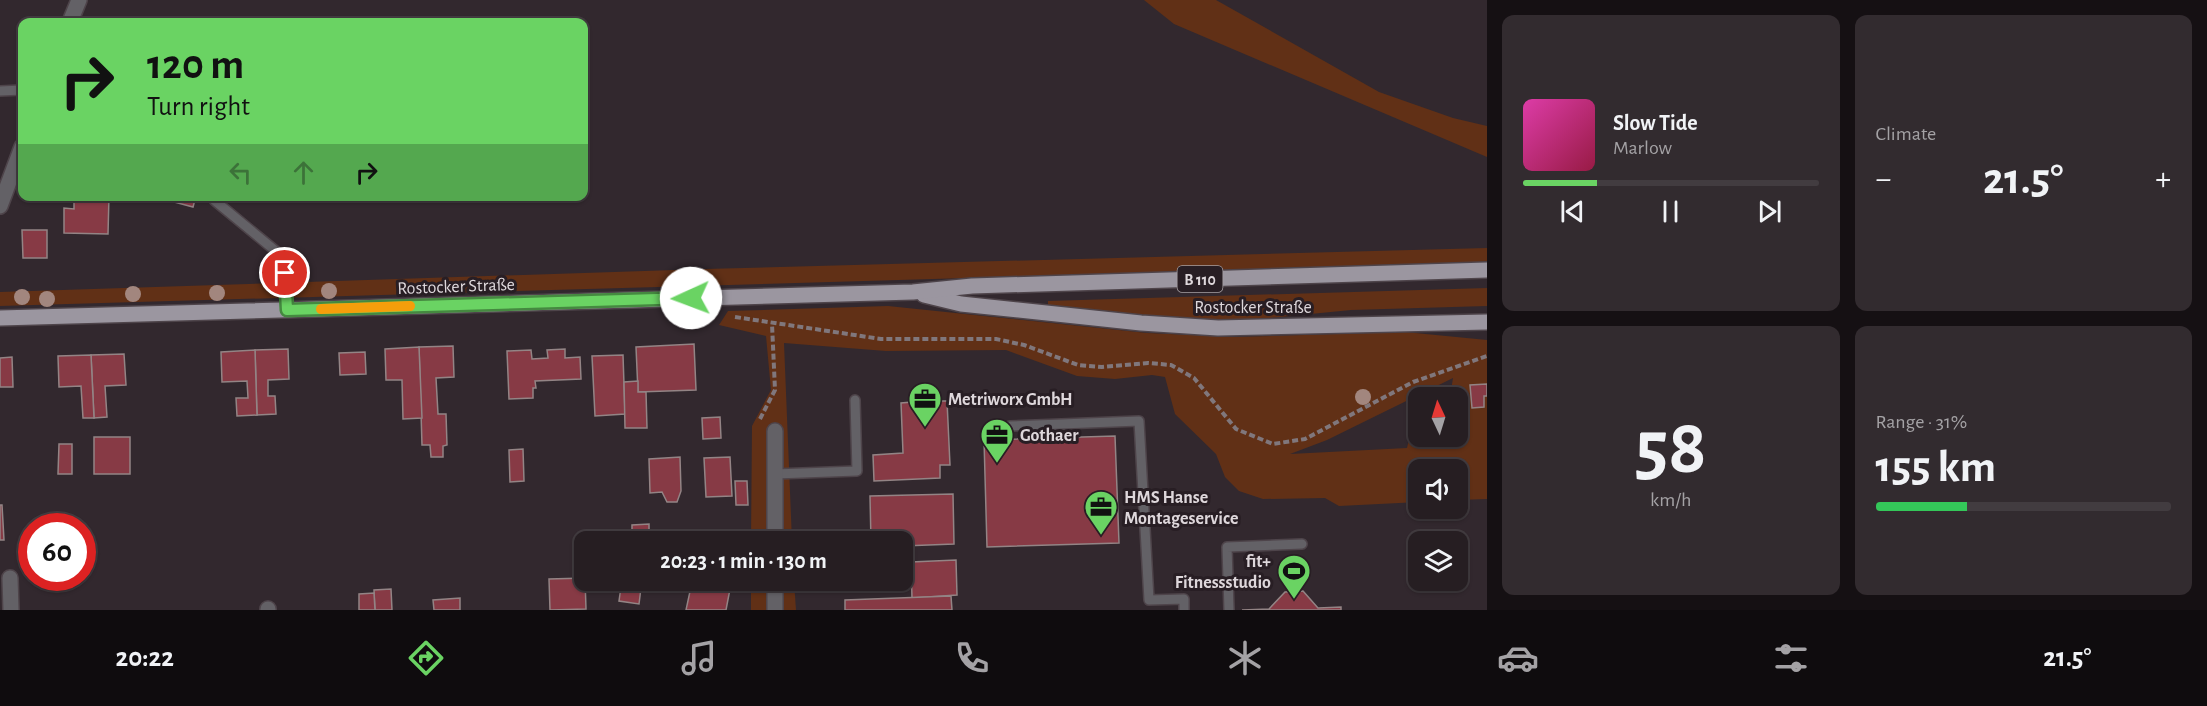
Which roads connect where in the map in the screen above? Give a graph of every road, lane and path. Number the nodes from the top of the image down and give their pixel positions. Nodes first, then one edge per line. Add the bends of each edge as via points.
1 (79, 0) edge
2 (72, 18) edge
3 (18, 90) edge
4 (0, 91) edge
5 (18, 158) edge
6 (215, 201) edge
7 (0, 206) edge
8 (1487, 270) edge
9 (913, 292) junction
10 (287, 310) junction
11 (0, 318) edge
12 (1487, 322) edge
13 (772, 324) dead end
14 (1487, 356) edge
15 (855, 400) dead end
16 (1010, 426) dead end
17 (775, 431) dead end
18 (775, 474) junction
19 (775, 531) edge
20 (1302, 544) dead end
21 (10, 578) dead end
22 (775, 591) edge
23 (11, 610) edge
24 (775, 610) edge
25 (1184, 610) edge
26 (1229, 610) edge

1 - 2 street
3 - 4 lane
5 - 7 street
6 - 10 lane via 284,257
8 - 9 main road, Rostocker Straße / B 110 via 972,286
9 - 10 main road, Rostocker Straße / B 110
9 - 12 main road, Rostocker Straße / B 110 via 961,304 1218,328
10 - 11 main road, Rostocker Straße / B 110
13 - 14 path via 881,339 996,339 1078,364 1102,367 1171,365 1194,378 1236,429 1273,444 1305,439 1413,382
15 - 18 lane via 857,471
16 - 25 lane via 1139,421 1149,600 1184,599
17 - 18 street
18 - 19 street
20 - 26 lane via 1227,547
21 - 23 street
22 - 24 street

